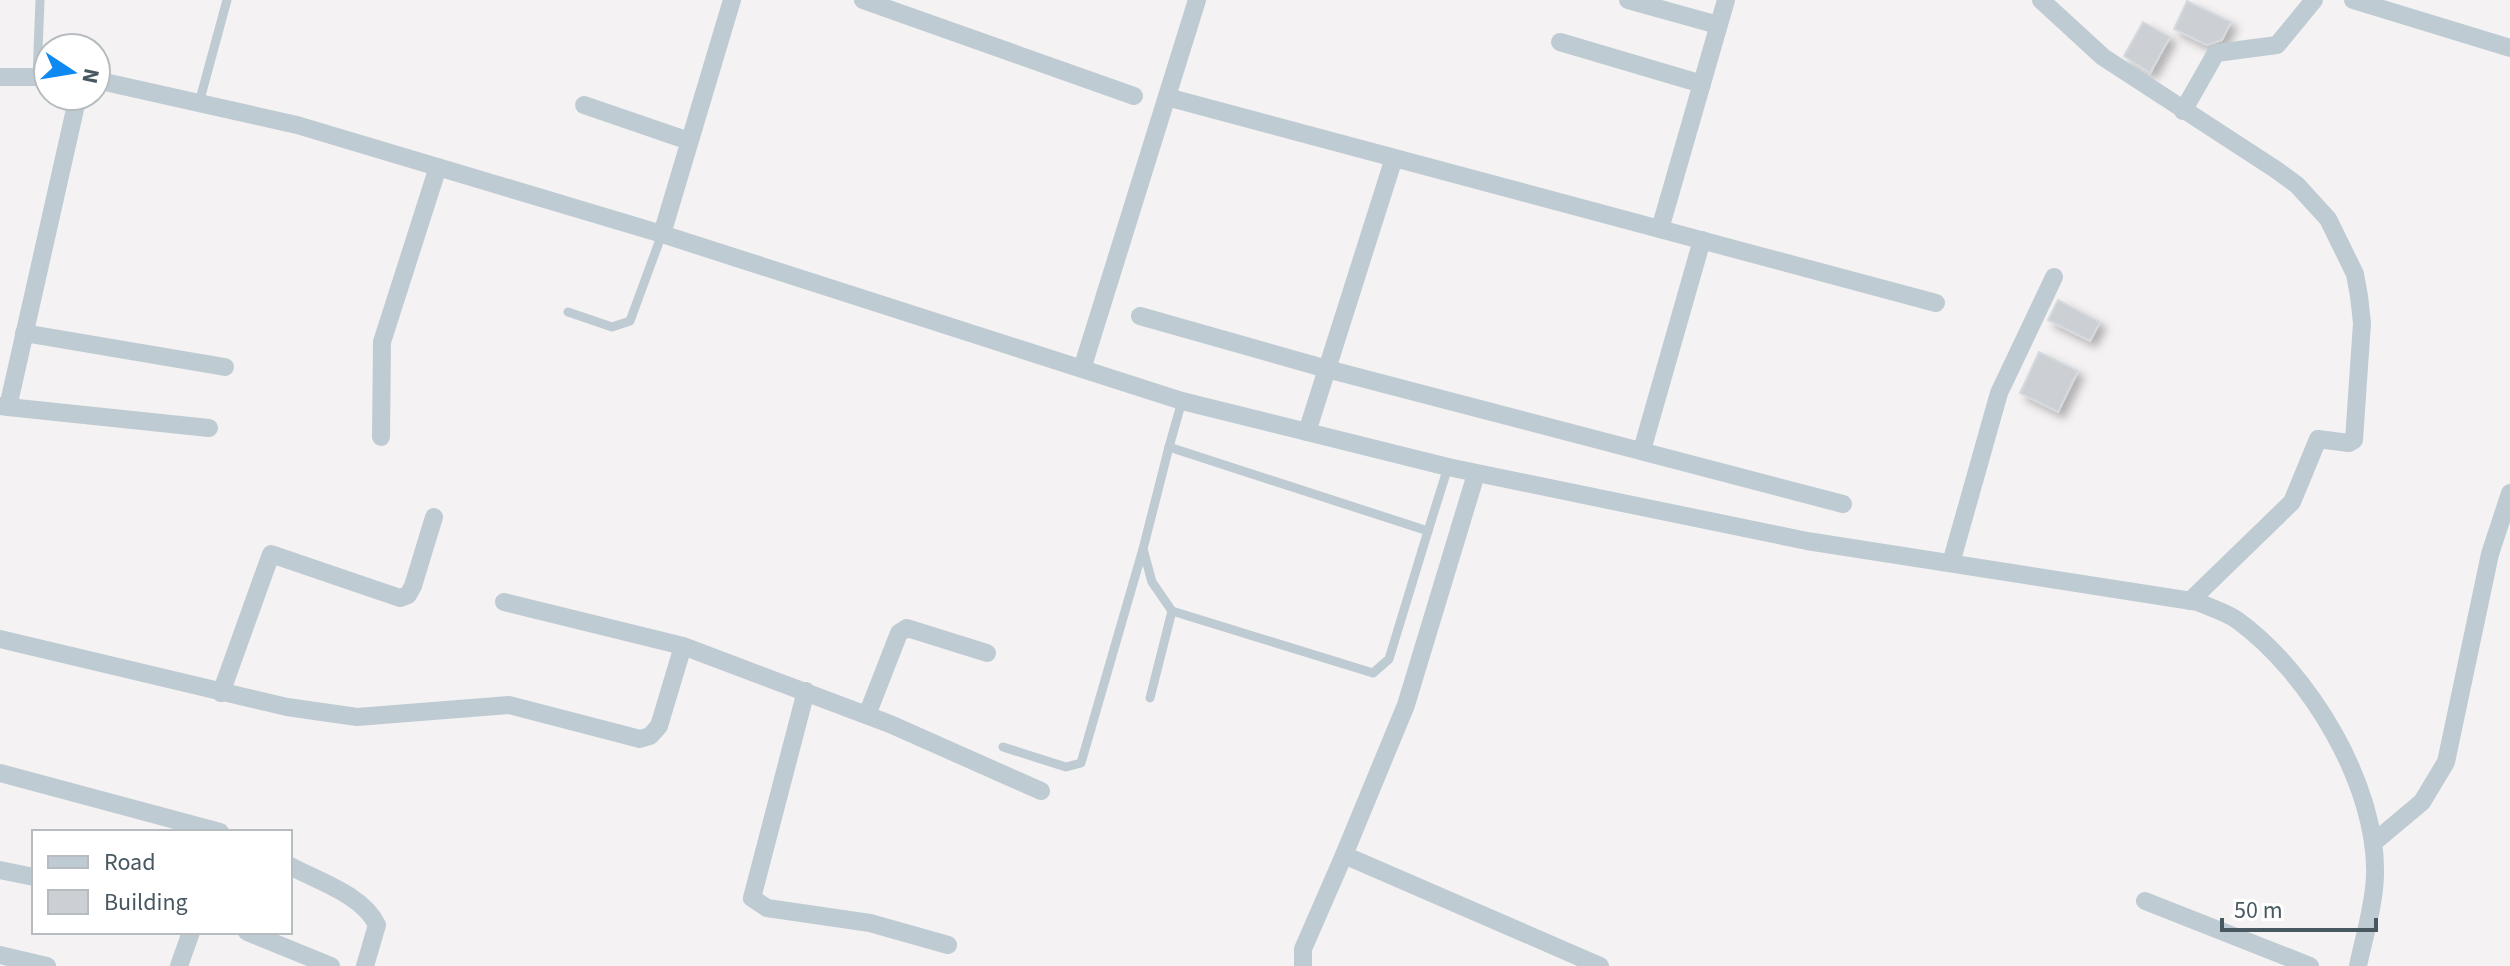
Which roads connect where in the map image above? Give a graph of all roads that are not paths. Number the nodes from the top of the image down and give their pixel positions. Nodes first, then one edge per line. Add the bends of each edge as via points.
1 (40, 0) edge
2 (227, 0) edge
3 (732, 0) edge
4 (863, 0) edge
5 (1197, 0) edge
6 (1628, 0) edge
7 (1726, 0) edge
8 (2041, 0) edge
9 (2314, 0) edge
10 (2353, 0) edge
11 (1718, 25) junction
12 (41, 32) edge
13 (1560, 42) dead end
14 (2510, 48) edge
15 (0, 77) edge
16 (32, 77) edge
17 (112, 84) edge
18 (1702, 84) junction
19 (1134, 96) dead end
20 (1167, 97) junction
21 (199, 103) junction
22 (584, 105) dead end
23 (2183, 111) junction
24 (74, 112) edge
25 (689, 141) junction
26 (1394, 158) junction
27 (438, 167) junction
28 (1660, 229) junction
29 (662, 234) junction
30 (1702, 240) junction
31 (2054, 277) dead end
32 (1936, 303) dead end
33 (568, 312) dead end
34 (1140, 316) dead end
35 (24, 333) junction
36 (225, 367) dead end
37 (1082, 369) junction
38 (1327, 369) junction
39 (1182, 401) junction
40 (4, 406) edge
41 (209, 428) dead end
42 (1307, 432) junction
43 (381, 437) dead end
44 (1169, 447) junction
45 (1642, 450) junction
46 (1448, 467) junction
47 (1476, 474) junction
48 (2510, 493) edge
49 (1843, 504) dead end
50 (434, 517) dead end
51 (1428, 531) junction
52 (1143, 549) junction
53 (1951, 563) junction
54 (2190, 601) junction
55 (504, 602) dead end
56 (1172, 611) junction
57 (0, 639) edge
58 (683, 646) junction
59 (987, 653) dead end
60 (806, 691) junction
61 (221, 693) junction
62 (1150, 698) dead end
63 (867, 715) junction
64 (1003, 747) dead end
65 (0, 773) edge
66 (1041, 791) dead end
67 (213, 830) edge
68 (2373, 843) junction
69 (1344, 855) junction
70 (292, 867) edge
71 (0, 870) edge
72 (32, 877) edge
73 (2145, 901) dead end
74 (190, 934) edge
75 (252, 934) edge
76 (948, 945) dead end
77 (0, 955) edge
78 (47, 966) edge
79 (179, 966) edge
80 (331, 966) edge
81 (365, 966) edge
82 (1303, 966) edge
83 (1600, 966) edge
84 (2310, 966) edge
85 (2358, 966) edge

1 - 12 lane
2 - 21 lane
3 - 25 street
4 - 19 street
5 - 20 street
6 - 11 street
7 - 11 street
8 - 23 street via 2103,57
9 - 23 street via 2277,45 2212,56
10 - 14 street
11 - 18 street
13 - 18 street
15 - 16 street
17 - 21 street
18 - 28 street
20 - 26 street
20 - 37 street
21 - 27 street via 297,125
22 - 25 street
23 - 54 street via 2297,185 2328,219 2355,274 2362,323 2354,440 2318,439 2292,502
24 - 35 street
25 - 29 street
26 - 28 street
26 - 38 street
27 - 29 street
27 - 43 street via 382,342
28 - 30 street
29 - 33 lane via 630,321 612,327
29 - 37 street
30 - 32 street
30 - 45 street
31 - 53 street via 1999,393
34 - 38 street
35 - 36 street
35 - 40 street
37 - 39 street
38 - 42 street
38 - 45 street
39 - 42 street
39 - 44 lane
40 - 41 street
42 - 46 street
44 - 51 lane
44 - 52 lane
45 - 49 street
46 - 47 street
46 - 51 lane
47 - 53 street via 1807,541
47 - 69 street via 1406,705
48 - 68 street via 2490,554 2446,762 2422,802
50 - 61 street via 413,586 400,598 271,554
51 - 56 lane via 1389,659 1373,673
52 - 56 lane via 1149,574
52 - 64 lane via 1081,763 1066,767
53 - 54 street
54 - 68 street via 2234,618 2296,680 2336,737 2361,791
55 - 58 street
56 - 62 lane
57 - 61 street
58 - 60 street
58 - 61 street via 659,726 640,739 509,705 357,717
59 - 63 street via 907,628 899,633
60 - 63 street
60 - 76 street via 752,898 767,908 870,923
63 - 66 street
65 - 67 street
68 - 85 street via 2375,877
69 - 82 street via 1303,949
69 - 83 street
70 - 81 street via 372,914 375,940
71 - 72 street
73 - 84 street
74 - 79 street
75 - 80 street
77 - 78 street

